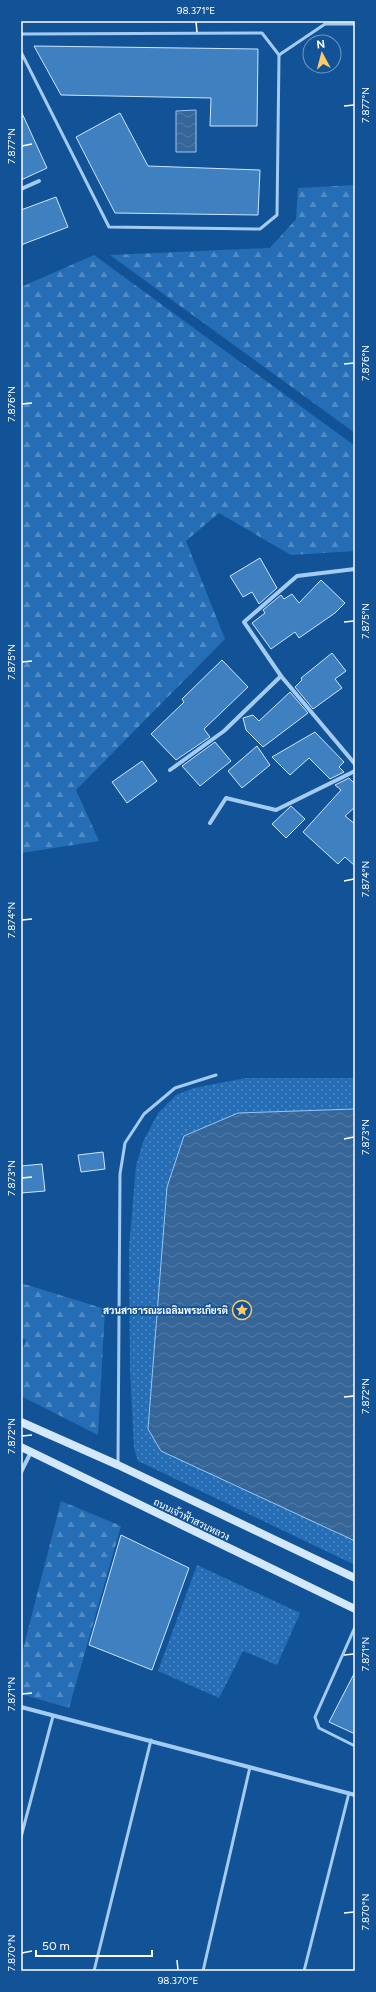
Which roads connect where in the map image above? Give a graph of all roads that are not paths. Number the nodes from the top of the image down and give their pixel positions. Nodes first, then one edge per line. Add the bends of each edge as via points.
1 (355, 24) edge
2 (21, 34) edge
3 (21, 52) edge
4 (280, 55) junction
5 (39, 181) dead end
6 (21, 188) edge
7 (355, 570) edge
8 (281, 676) junction
9 (355, 764) edge
10 (170, 770) dead end
11 (355, 771) edge
12 (210, 823) dead end
13 (216, 1076) dead end
14 (21, 1422) edge
15 (21, 1447) edge
16 (31, 1451) junction
17 (118, 1465) junction
18 (21, 1472) edge
19 (355, 1578) edge
20 (355, 1609) edge
21 (355, 1627) edge
22 (21, 1707) edge
23 (53, 1716) junction
24 (151, 1740) junction
25 (355, 1746) edge
26 (250, 1767) junction
27 (348, 1793) junction
28 (355, 1795) edge
29 (21, 1837) edge
30 (94, 1971) edge
31 (203, 1971) edge
32 (304, 1971) edge

1 - 4 lane via 325,24
2 - 4 lane via 262,33
3 - 4 lane via 109,227 260,229 278,215
5 - 6 street
7 - 8 street via 297,576 244,622
8 - 9 street
8 - 10 street via 224,731
11 - 12 street via 276,810 226,798
13 - 17 lane via 175,1088 144,1114 125,1143 120,1174
14 - 17 main road, ถนนเจ้าฟ้าสวนหลวง
15 - 16 main road, ถนนเจ้าฟ้าสวนหลวง
16 - 18 street
16 - 20 main road, ถนนเจ้าฟ้าสวนหลวง
17 - 19 main road, ถนนเจ้าฟ้าสวนหลวง
21 - 25 lane via 315,1717 319,1728
22 - 23 street
23 - 24 street
23 - 29 lane
24 - 26 street
24 - 30 lane
26 - 27 street
26 - 31 lane
27 - 28 street
27 - 32 lane

